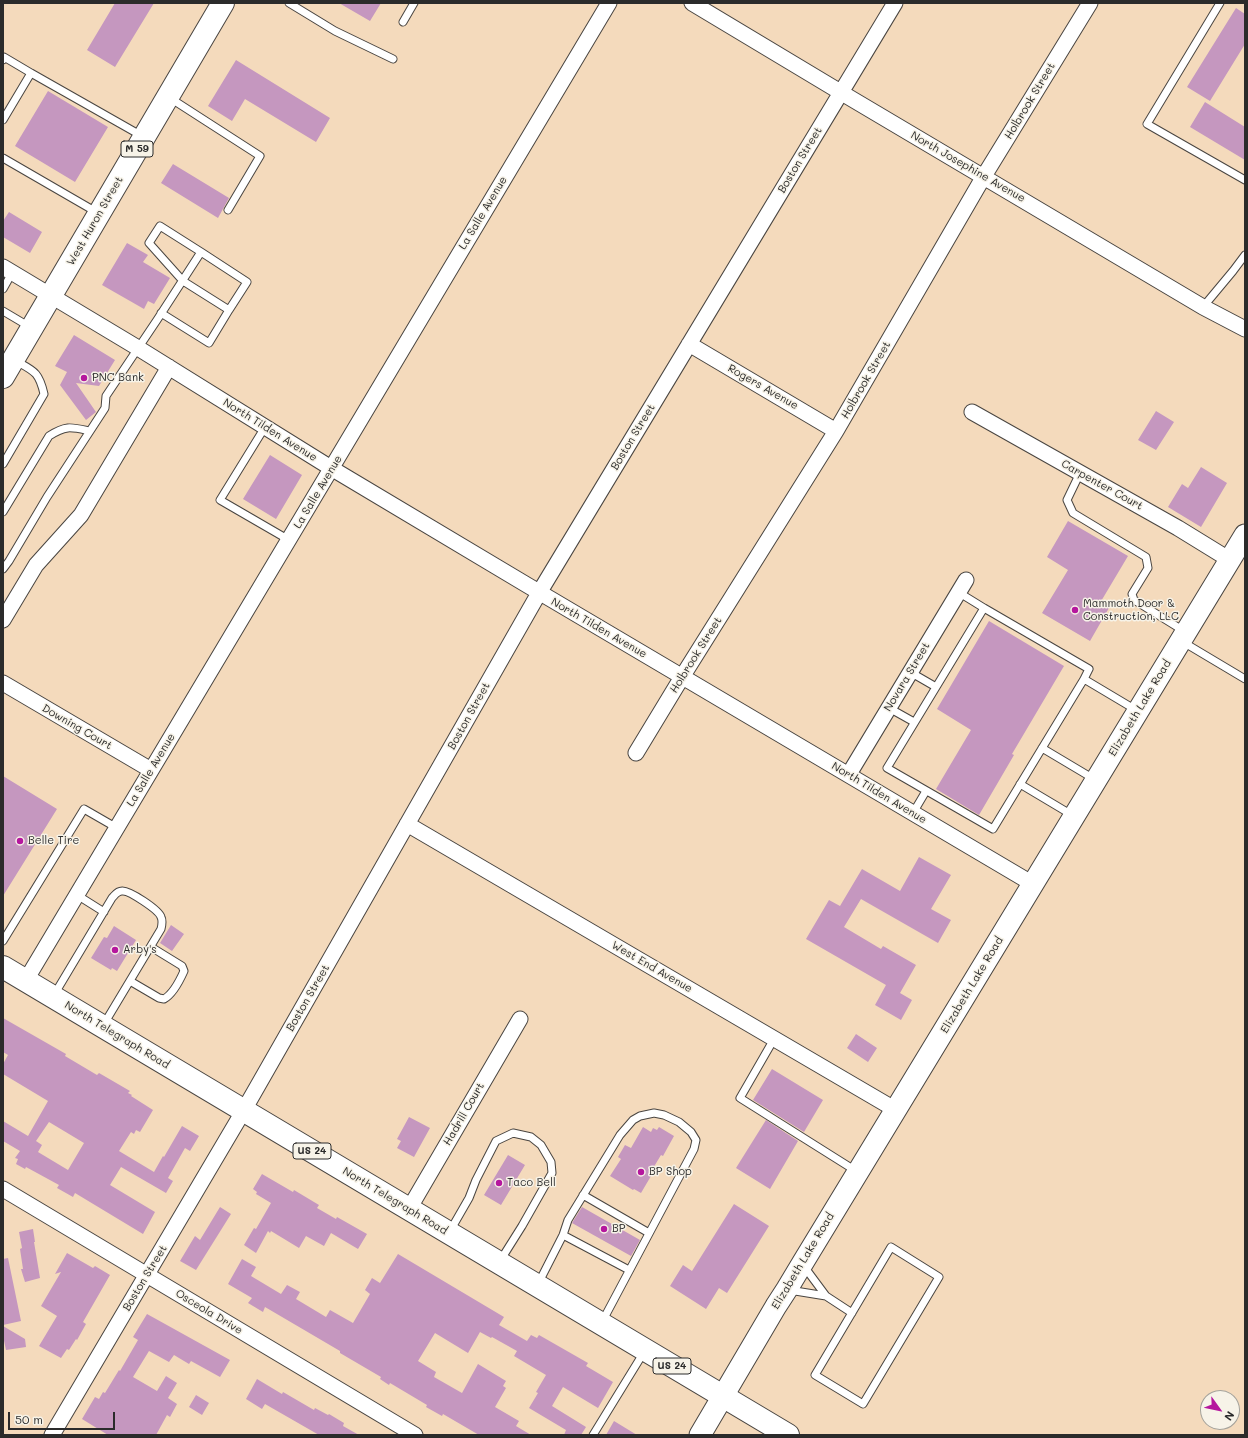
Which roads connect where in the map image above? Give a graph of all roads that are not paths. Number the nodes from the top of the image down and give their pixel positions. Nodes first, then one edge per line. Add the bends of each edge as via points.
1 (223, 3) edge
2 (288, 3) edge
3 (414, 3) edge
4 (609, 3) edge
5 (692, 3) edge
6 (895, 3) edge
7 (1090, 3) edge
8 (1220, 3) edge
9 (402, 22) dead end
10 (393, 59) dead end
11 (3, 60) edge
12 (31, 73) junction
13 (841, 93) junction
14 (168, 97) junction
15 (3, 120) edge
16 (144, 138) junction
17 (3, 158) edge
18 (984, 176) junction
19 (1245, 180) edge
20 (228, 210) dead end
21 (99, 214) junction
22 (201, 252) junction
23 (1245, 255) edge
24 (8, 270) edge
25 (183, 281) junction
26 (3, 289) edge
27 (51, 296) junction
28 (1203, 307) junction
29 (229, 310) junction
30 (3, 311) edge
31 (162, 313) junction
32 (32, 328) junction
33 (1245, 329) edge
34 (689, 344) junction
35 (138, 348) junction
36 (7, 366) edge
37 (169, 367) junction
38 (972, 412) dead end
39 (265, 427) junction
40 (90, 431) junction
41 (836, 431) junction
42 (3, 464) edge
43 (331, 468) junction
44 (1080, 472) junction
45 (3, 512) edge
46 (1245, 535) edge
47 (289, 540) junction
48 (1230, 560) junction
49 (3, 569) edge
50 (962, 586) joint
51 (538, 593) junction
52 (984, 608) junction
53 (3, 620) edge
54 (1184, 637) junction
55 (910, 672) junction
56 (682, 677) junction
57 (1084, 679) junction
58 (1245, 679) edge
59 (3, 683) edge
60 (936, 686) junction
61 (889, 708) junction
62 (1138, 711) junction
63 (914, 722) junction
64 (1042, 748) junction
65 (636, 753) dead end
66 (151, 770) junction
67 (849, 774) junction
68 (1096, 780) junction
69 (1020, 784) junction
70 (926, 791) junction
71 (913, 813) junction
72 (1074, 816) junction
73 (408, 824) junction
74 (117, 828) junction
75 (1033, 884) junction
76 (77, 895) junction
77 (104, 912) junction
78 (3, 941) edge
79 (151, 946) junction
80 (3, 967) edge
81 (26, 980) junction
82 (130, 981) junction
83 (53, 996) junction
84 (520, 1018) dead end
85 (103, 1026) junction
86 (774, 1038) junction
87 (244, 1110) junction
88 (896, 1110) junction
89 (858, 1172) junction
90 (3, 1189) edge
91 (583, 1195) junction
92 (409, 1209) junction
93 (449, 1233) junction
94 (649, 1233) junction
95 (563, 1235) junction
96 (498, 1263) junction
97 (802, 1264) junction
98 (629, 1270) junction
99 (146, 1274) junction
100 (537, 1286) junction
101 (788, 1289) junction
102 (826, 1296) junction
103 (852, 1313) junction
104 (601, 1324) junction
105 (645, 1350) junction
106 (722, 1396) junction
107 (782, 1433) edge
108 (52, 1435) edge
109 (415, 1435) edge
110 (593, 1435) edge
111 (700, 1435) edge

1 - 14 main road, West Huron Street / M 59
2 - 10 lane via 335,31
3 - 9 lane
4 - 43 street, La Salle Avenue
5 - 13 street, North Josephine Avenue
6 - 13 street, Boston Street
7 - 18 street, Holbrook Street
8 - 19 lane via 1147,124
11 - 12 lane via 4,58
12 - 15 lane
12 - 16 lane
13 - 18 street, North Josephine Avenue
13 - 34 street, Boston Street
14 - 16 main road, West Huron Street / M 59
14 - 20 lane via 260,156
16 - 21 main road, West Huron Street / M 59
17 - 21 lane
18 - 28 street, North Josephine Avenue
18 - 41 street, Holbrook Street
21 - 27 main road, West Huron Street / M 59
22 - 25 lane
22 - 25 lane via 160,226 150,243
22 - 29 lane via 247,282
23 - 28 lane
24 - 26 lane
24 - 27 street, North Tilden Avenue
25 - 29 lane
25 - 31 lane
27 - 32 main road, West Huron Street / M 59
27 - 35 street, North Tilden Avenue
28 - 33 street, North Josephine Avenue
29 - 31 lane via 209,343
30 - 32 lane
31 - 35 lane
32 - 36 main road, West Huron Street / M 59
34 - 41 street, Rogers Avenue
34 - 51 street, Boston Street
35 - 37 street, North Tilden Avenue
35 - 40 lane via 106,396 105,408
36 - 42 lane via 33,370 41,381 44,394
37 - 39 street, North Tilden Avenue
37 - 53 street via 81,515 36,565
38 - 44 street, Carpenter Court
39 - 43 street, North Tilden Avenue
39 - 47 lane via 220,500
40 - 45 lane via 72,427 60,429 49,436
40 - 49 lane
41 - 56 street, Holbrook Street
43 - 47 street, La Salle Avenue
43 - 51 street, North Tilden Avenue
44 - 48 street, Carpenter Court
44 - 54 lane via 1067,500 1073,513 1146,557 1148,568 1132,594 1134,600
46 - 48 main road, Elizabeth Lake Road
47 - 66 street, La Salle Avenue
48 - 54 main road, Elizabeth Lake Road
50 - 52 lane
50 - 55 street, Novara Street
51 - 56 street, North Tilden Avenue
51 - 73 street, Boston Street
52 - 57 lane via 1089,669
52 - 60 lane
54 - 58 lane
54 - 62 main road, Elizabeth Lake Road
55 - 60 lane
55 - 61 street, Novara Street
56 - 65 street, Holbrook Street
56 - 67 street, North Tilden Avenue
57 - 62 lane
57 - 64 lane
59 - 66 street, Downing Court
60 - 63 lane
61 - 63 lane
61 - 67 street, Novara Street
62 - 68 main road, Elizabeth Lake Road
63 - 70 lane via 887,768
64 - 68 lane
64 - 69 lane
66 - 74 street, La Salle Avenue
67 - 71 street, North Tilden Avenue
68 - 72 main road, Elizabeth Lake Road
69 - 70 lane via 993,829
69 - 72 lane
70 - 71 lane
71 - 75 street, North Tilden Avenue
72 - 75 main road, Elizabeth Lake Road
73 - 86 street, West End Avenue
73 - 87 street, Boston Street
74 - 76 street, La Salle Avenue
74 - 78 lane via 84,809
75 - 88 main road, Elizabeth Lake Road
76 - 77 lane
76 - 81 street, La Salle Avenue
77 - 79 lane via 117,892 122,891 128,892 158,911 162,917 161,929
77 - 83 lane
79 - 82 lane
79 - 82 lane via 182,966 182,976 169,996 164,999
80 - 81 main road, North Telegraph Road / US 24
81 - 83 main road, North Telegraph Road / US 24
82 - 85 lane
83 - 85 main road, North Telegraph Road / US 24
84 - 92 street, Hadrill Court
85 - 87 main road, North Telegraph Road / US 24
86 - 88 street, West End Avenue
86 - 89 lane via 740,1098
87 - 92 main road, North Telegraph Road / US 24
87 - 99 street, Boston Street
88 - 89 main road, Elizabeth Lake Road
89 - 97 main road, Elizabeth Lake Road
90 - 99 street, Osceola Drive
91 - 94 lane
91 - 94 lane via 620,1135 633,1120 654,1113 679,1122 696,1140 694,1149
91 - 95 lane via 568,1220
92 - 93 main road, North Telegraph Road / US 24
93 - 96 main road, North Telegraph Road / US 24
93 - 96 lane via 496,1141 513,1133 531,1137 541,1145 551,1162 552,1173
94 - 98 lane
95 - 98 lane
95 - 100 lane
96 - 100 main road, North Telegraph Road / US 24
97 - 101 main road, Elizabeth Lake Road
97 - 102 lane
98 - 104 lane
99 - 108 street, Boston Street
99 - 109 street, Osceola Drive
100 - 104 main road, North Telegraph Road / US 24
101 - 102 lane
101 - 106 main road, Elizabeth Lake Road
102 - 103 lane
103 - 103 lane via 891,1248 939,1277 862,1404 815,1375
104 - 105 main road, North Telegraph Road / US 24
105 - 106 main road, North Telegraph Road / US 24
105 - 110 lane
106 - 107 main road, North Telegraph Road / US 24
106 - 111 main road, Elizabeth Lake Road

